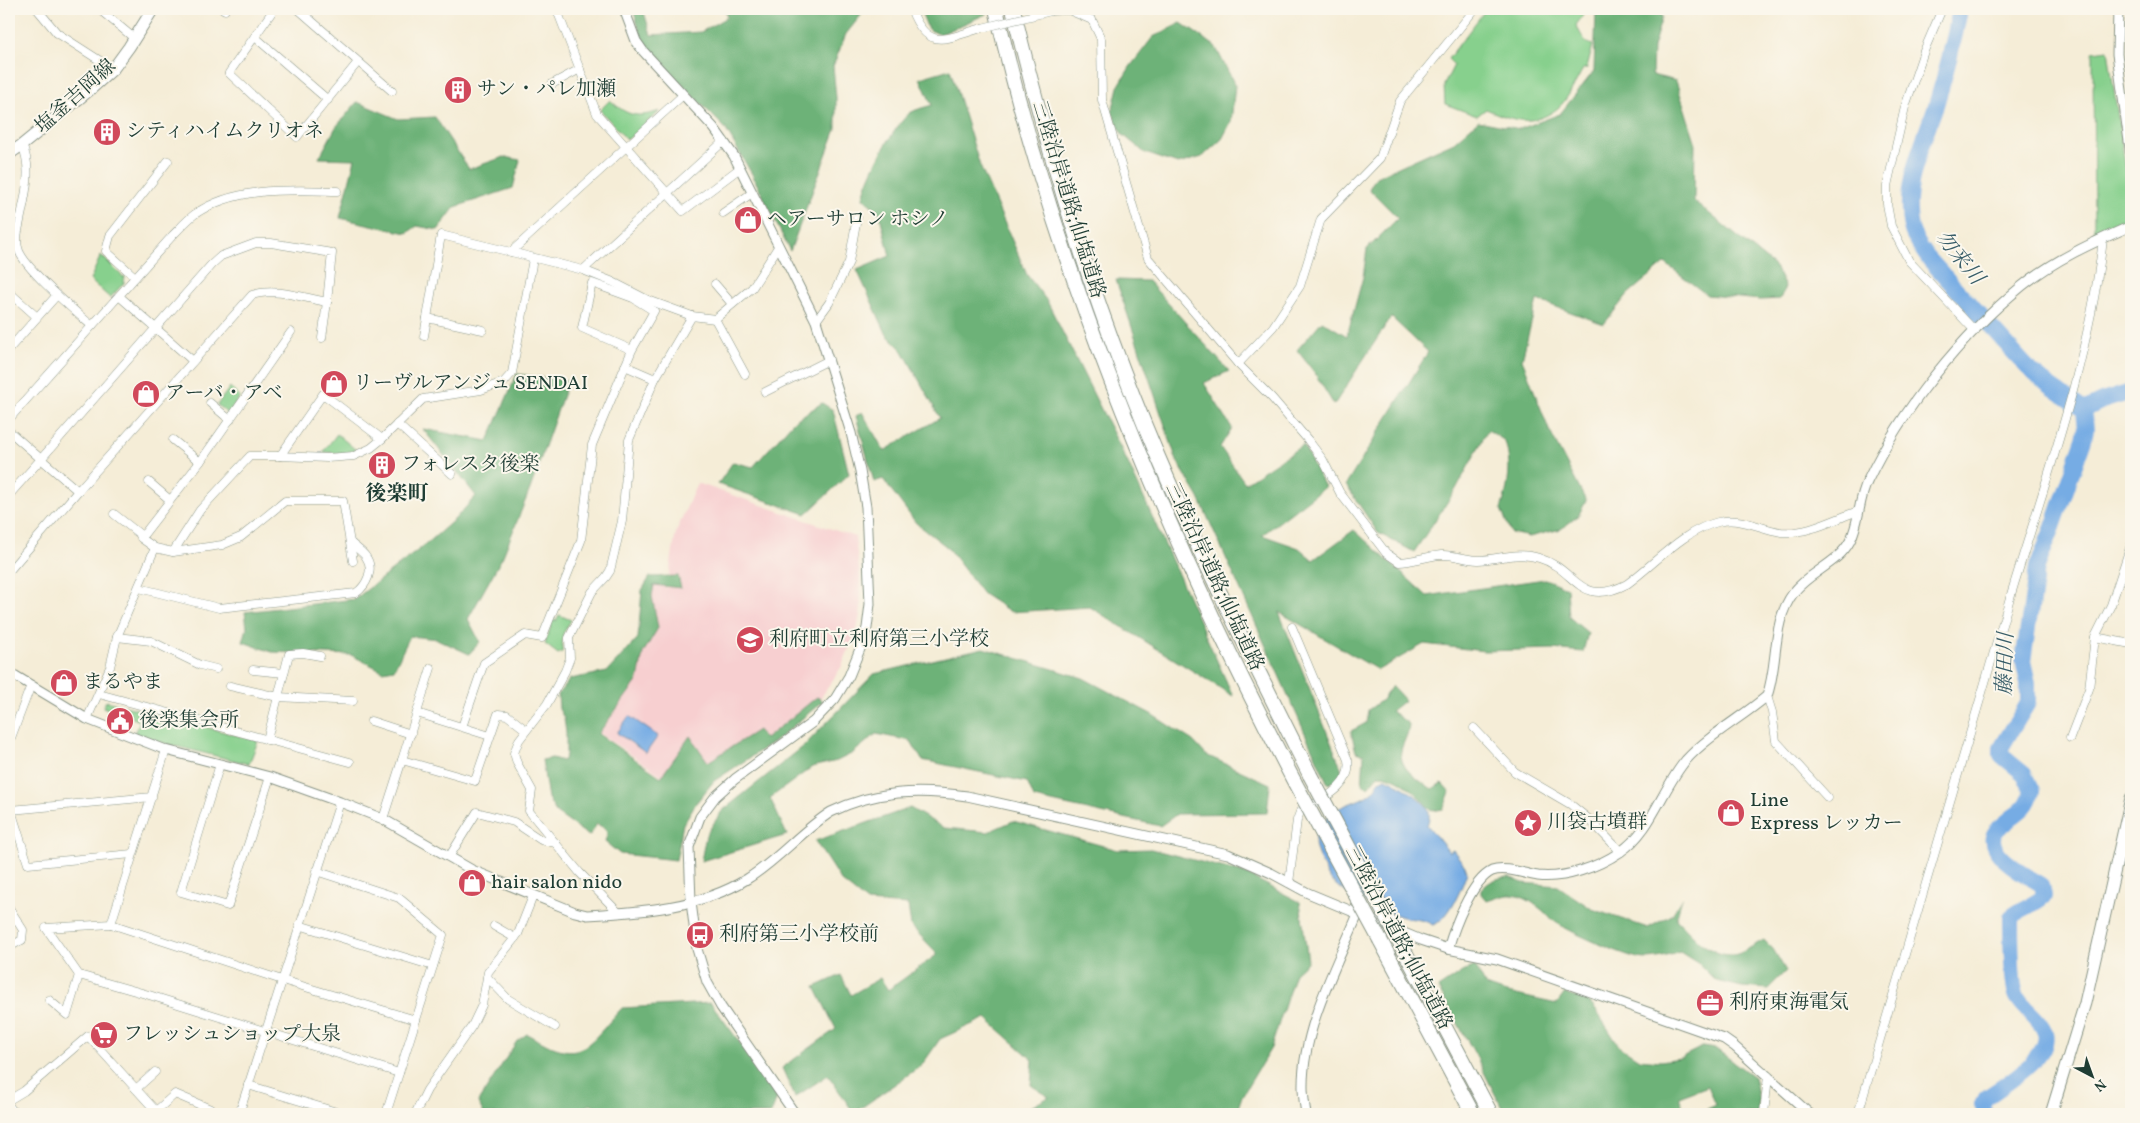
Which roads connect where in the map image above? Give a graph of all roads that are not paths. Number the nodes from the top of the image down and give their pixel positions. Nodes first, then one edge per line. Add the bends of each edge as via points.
1 (37, 9) edge
2 (99, 9) edge
3 (153, 9) edge
4 (274, 9) edge
5 (298, 9) edge
6 (558, 9) edge
7 (624, 9) edge
8 (911, 9) edge
9 (996, 9) edge
10 (1013, 9) edge
11 (1475, 9) edge
12 (1942, 9) edge
13 (2118, 9) edge
14 (255, 37) junction
15 (135, 39) junction
16 (358, 62) junction
17 (580, 68) junction
18 (113, 69) junction
19 (552, 84) dead end
20 (392, 92) dead end
21 (684, 95) junction
22 (328, 100) junction
23 (724, 142) junction
24 (22, 145) junction
25 (627, 146) junction
26 (9, 154) edge
27 (2131, 156) edge
28 (168, 161) dead end
29 (740, 168) junction
30 (337, 191) dead end
31 (669, 192) junction
32 (752, 193) junction
33 (723, 213) dead end
34 (857, 216) dead end
35 (2131, 226) edge
36 (2103, 239) junction
37 (778, 247) junction
38 (511, 252) junction
39 (533, 259) junction
40 (583, 270) junction
41 (135, 277) junction
42 (716, 284) dead end
43 (9, 292) edge
44 (57, 294) junction
45 (119, 296) junction
46 (327, 302) junction
47 (732, 304) junction
48 (692, 316) junction
49 (37, 317) junction
50 (427, 318) junction
51 (715, 320) junction
52 (816, 321) junction
53 (92, 326) junction
54 (156, 328) junction
55 (483, 330) dead end
56 (1975, 331) junction
57 (291, 332) dead end
58 (424, 336) dead end
59 (322, 338) dead end
60 (9, 349) edge
61 (632, 350) junction
62 (829, 360) junction
63 (193, 362) junction
64 (1238, 364) junction
65 (625, 366) junction
66 (745, 374) dead end
67 (655, 379) junction
68 (765, 392) dead end
69 (210, 402) dead end
70 (9, 419) edge
71 (230, 420) junction
72 (397, 424) junction
73 (9, 430) edge
74 (382, 439) junction
75 (173, 440) dead end
76 (280, 456) junction
77 (41, 459) junction
78 (200, 462) junction
79 (452, 474) dead end
80 (149, 482) dead end
81 (78, 491) junction
82 (9, 495) edge
83 (170, 500) junction
84 (1858, 510) junction
85 (114, 514) dead end
86 (142, 536) junction
87 (350, 543) junction
88 (2131, 545) edge
89 (155, 548) junction
90 (173, 552) junction
91 (353, 561) dead end
92 (9, 571) edge
93 (138, 588) junction
94 (1292, 627) dead end
95 (117, 637) junction
96 (2095, 637) junction
97 (2131, 644) edge
98 (320, 656) dead end
99 (431, 668) dead end
100 (216, 669) dead end
101 (253, 670) dead end
102 (9, 672) edge
103 (284, 673) junction
104 (31, 685) junction
105 (230, 686) dead end
106 (99, 694) junction
107 (1767, 696) junction
108 (278, 697) junction
109 (353, 701) dead end
110 (417, 713) junction
111 (87, 719) junction
112 (371, 721) dead end
113 (12, 726) edge
114 (462, 727) junction
115 (1474, 728) dead end
116 (526, 730) junction
117 (410, 734) junction
118 (490, 736) junction
119 (2070, 738) dead end
120 (267, 740) junction
121 (9, 743) edge
122 (166, 750) junction
123 (402, 760) junction
124 (350, 762) dead end
125 (220, 764) junction
126 (270, 777) junction
127 (152, 797) junction
128 (1828, 798) dead end
129 (2131, 798) edge
130 (340, 802) junction
131 (10, 807) edge
132 (383, 819) junction
133 (556, 843) junction
134 (1621, 852) junction
135 (132, 854) junction
136 (449, 858) junction
137 (316, 871) junction
138 (1289, 883) junction
139 (533, 896) junction
140 (690, 902) junction
141 (9, 908) edge
142 (618, 912) junction
143 (1358, 914) junction
144 (111, 924) junction
145 (299, 924) junction
146 (494, 926) dead end
147 (515, 938) junction
148 (9, 947) edge
149 (1448, 949) junction
150 (433, 966) junction
151 (79, 975) junction
152 (487, 977) junction
153 (282, 980) junction
154 (49, 1000) dead end
155 (416, 1020) junction
156 (555, 1027) dead end
157 (266, 1031) junction
158 (155, 1072) dead end
159 (399, 1073) junction
160 (1768, 1076) junction
161 (248, 1085) junction
162 (136, 1089) junction
163 (9, 1100) edge
164 (9, 1106) edge
165 (15, 1114) edge
166 (222, 1114) edge
167 (239, 1114) edge
168 (343, 1114) edge
169 (386, 1114) edge
170 (415, 1114) edge
171 (795, 1114) edge
172 (1306, 1114) edge
173 (1473, 1114) edge
174 (1491, 1114) edge
175 (1764, 1114) edge
176 (1810, 1114) edge
177 (1858, 1114) edge
178 (2051, 1114) edge

1 - 18 street via 57,33
2 - 15 street
3 - 15 main road, 塩釜吉岡線
4 - 14 street
5 - 16 street
6 - 17 street
7 - 21 street via 636,41
8 - 64 street, bridge via 922,31 935,38 953,37 1052,11 1070,10 1092,20 1101,38 1102,100 1148,258
9 - 173 highway, 三陸沿岸道路;仙塩道路, bridge via 1032,148 1104,361 1154,486 1255,705
10 - 174 highway, 三陸沿岸道路;仙塩道路, bridge via 1048,144 1080,247 1167,479 1310,775
11 - 64 street via 1400,101 1380,158 1321,219 1300,286 1273,327
12 - 56 street via 1905,108 1887,186 1888,204 1891,226 1908,261
13 - 27 street via 2117,54
14 - 22 street
14 - 22 street via 229,73 297,137
15 - 18 main road, 塩釜吉岡線
16 - 20 street
16 - 22 street
17 - 19 street
17 - 25 street via 597,114
18 - 24 main road, 塩釜吉岡線
21 - 23 street
21 - 25 street
23 - 29 street
23 - 31 street
24 - 26 main road, 塩釜吉岡線
24 - 44 street via 28,163 17,243 27,263
25 - 31 street
25 - 38 street
28 - 41 street via 110,236 106,251
29 - 31 street via 683,211
29 - 32 street
30 - 41 street via 271,192 220,201 188,220
31 - 40 street
32 - 33 street
32 - 37 street
34 - 52 street via 850,262
35 - 36 street
36 - 56 street via 2041,273
36 - 177 street via 2094,301 2068,406
37 - 47 street via 752,288
37 - 52 street
38 - 39 street
38 - 50 street via 441,235
39 - 40 street
39 - 72 street via 512,373 504,382 481,390 423,399
40 - 48 street
41 - 45 street
42 - 47 street
43 - 49 street
44 - 49 street
44 - 53 street
45 - 53 street
45 - 54 street
46 - 54 street via 332,253 256,243 221,256
46 - 59 street
46 - 63 street via 276,293 252,295
47 - 51 street
48 - 51 street
48 - 67 street
49 - 60 street
50 - 55 street
50 - 58 street
51 - 66 street
52 - 62 street
53 - 70 street
54 - 63 street
54 - 77 street
56 - 84 street via 1909,409 1866,482
57 - 71 street
61 - 61 street via 654,311 633,298 592,283 582,328
61 - 65 street
62 - 68 street
62 - 140 street via 851,433 866,507 870,604 867,628 849,676 835,699 813,722 736,779 708,805 693,832 689,847
63 - 81 street
64 - 84 street via 1308,440 1323,460 1340,493 1386,553 1399,562 1438,555 1476,560 1532,556 1549,563 1586,590 1600,593 1627,584 1694,532 1717,522 1731,519 1782,532 1825,524
65 - 67 street
65 - 114 street via 592,445 581,541 542,638 525,635 484,663
67 - 116 street via 628,440 622,521 610,570 592,592 569,638 570,658 565,671 547,704
69 - 71 street
71 - 78 street
72 - 74 street
72 - 79 street
73 - 77 street
74 - 76 street via 354,456
74 - 76 street via 323,394
75 - 78 street
76 - 90 street via 250,456 200,510
77 - 81 street
77 - 82 street
78 - 83 street
80 - 83 street
81 - 92 street
83 - 86 street
84 - 107 street via 1857,524 1843,551 1795,591 1782,612
85 - 86 street
86 - 89 street
87 - 90 street via 343,501 285,501 242,537 222,545
87 - 91 street
87 - 93 street via 366,558 369,568 363,588 356,593 219,608
88 - 96 street via 2112,605
89 - 90 street
89 - 93 street
93 - 95 street
94 - 138 street via 1350,770 1342,786 1300,812
95 - 100 street via 151,641 200,665
95 - 106 street
96 - 97 street
96 - 119 street via 2088,690
98 - 103 street via 289,654
99 - 110 street
101 - 103 street
102 - 104 street
103 - 108 street
104 - 111 street
104 - 113 street
105 - 108 street
106 - 111 street
106 - 120 street
107 - 128 street via 1776,741
107 - 134 street via 1686,760 1639,834
108 - 109 street
108 - 120 street
110 - 114 street
110 - 117 street
111 - 122 street
112 - 117 street
113 - 121 street
114 - 118 street
115 - 134 street via 1515,772 1570,804
116 - 118 street via 507,715 498,714
116 - 133 street via 514,752 532,790 529,811
117 - 123 street
118 - 123 street via 475,780
120 - 124 street
122 - 125 street
122 - 127 street
123 - 132 street
125 - 126 street
125 - 126 street via 181,892 228,906
126 - 130 street
127 - 131 street
127 - 135 street
129 - 178 main road via 2085,1003
130 - 132 street
130 - 137 street
131 - 135 street via 28,864
132 - 136 street
133 - 136 street via 541,840 514,822 477,812
133 - 142 street
134 - 149 street via 1592,866 1558,876 1491,872 1475,888
135 - 144 street
136 - 139 street
137 - 145 street
137 - 150 street via 399,898 443,935
138 - 140 street via 1245,860 1211,850 967,796 908,791 876,796 831,812 747,879
138 - 143 street
139 - 142 street via 587,915
139 - 147 street
140 - 142 street
140 - 171 street via 697,948 707,982
141 - 148 street via 23,930 22,940
143 - 149 street
143 - 172 street via 1310,1038 1303,1088
144 - 151 street via 46,928
144 - 153 street
145 - 150 street
145 - 153 street
146 - 147 street
147 - 152 street
149 - 160 street via 1497,959 1724,1039
150 - 155 street
151 - 154 street via 67,1016
151 - 157 street
152 - 156 street via 508,999
152 - 170 street via 482,1005 472,1026 427,1090
153 - 155 street
153 - 157 street
155 - 159 street
157 - 159 street
157 - 161 street
158 - 162 street
159 - 169 street
160 - 175 street
160 - 176 street
161 - 167 street
161 - 168 street
162 - 163 street via 88,1036
162 - 166 street via 156,1111 175,1094
164 - 165 street

